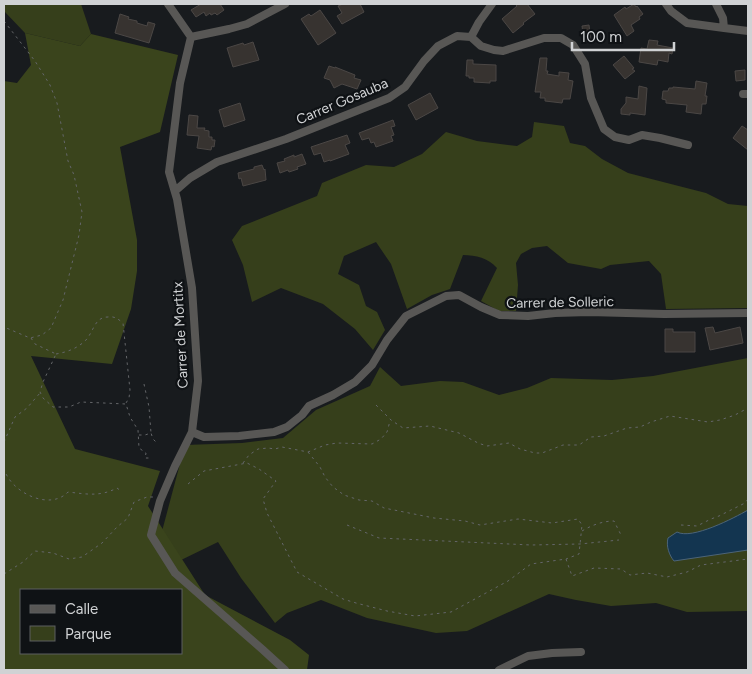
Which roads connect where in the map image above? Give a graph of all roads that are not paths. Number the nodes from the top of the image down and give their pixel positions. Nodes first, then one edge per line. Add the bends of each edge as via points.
1 (168, 4) edge
2 (285, 4) edge
3 (492, 4) edge
4 (666, 4) edge
5 (716, 4) edge
6 (724, 28) junction
7 (748, 30) edge
8 (191, 36) junction
9 (471, 36) junction
10 (688, 145) dead end
11 (175, 191) junction
12 (748, 313) edge
13 (192, 432) junction
14 (582, 652) dead end
15 (285, 670) edge
16 (499, 670) edge

1 - 8 street
2 - 8 street via 247,24
3 - 9 street
4 - 6 street via 687,23
5 - 6 street
6 - 7 street
8 - 11 street, Carrer de Mortitx via 180,84 169,172
9 - 10 street via 481,46 504,51 544,38 561,38 573,45 585,64 591,98 604,130 629,140 642,135
9 - 11 street, Carrer Gosauba via 457,36 438,46 405,87 389,98 286,139 217,162
11 - 13 street, Carrer de Mortitx via 192,288 198,382
12 - 13 street, Carrer de Solleric via 500,315 459,295 446,296 406,316 372,365 355,382 309,406 287,427 274,432 204,438
13 - 15 street, Carrer de Mortitx via 162,497 151,535 175,573
14 - 16 street via 528,656

